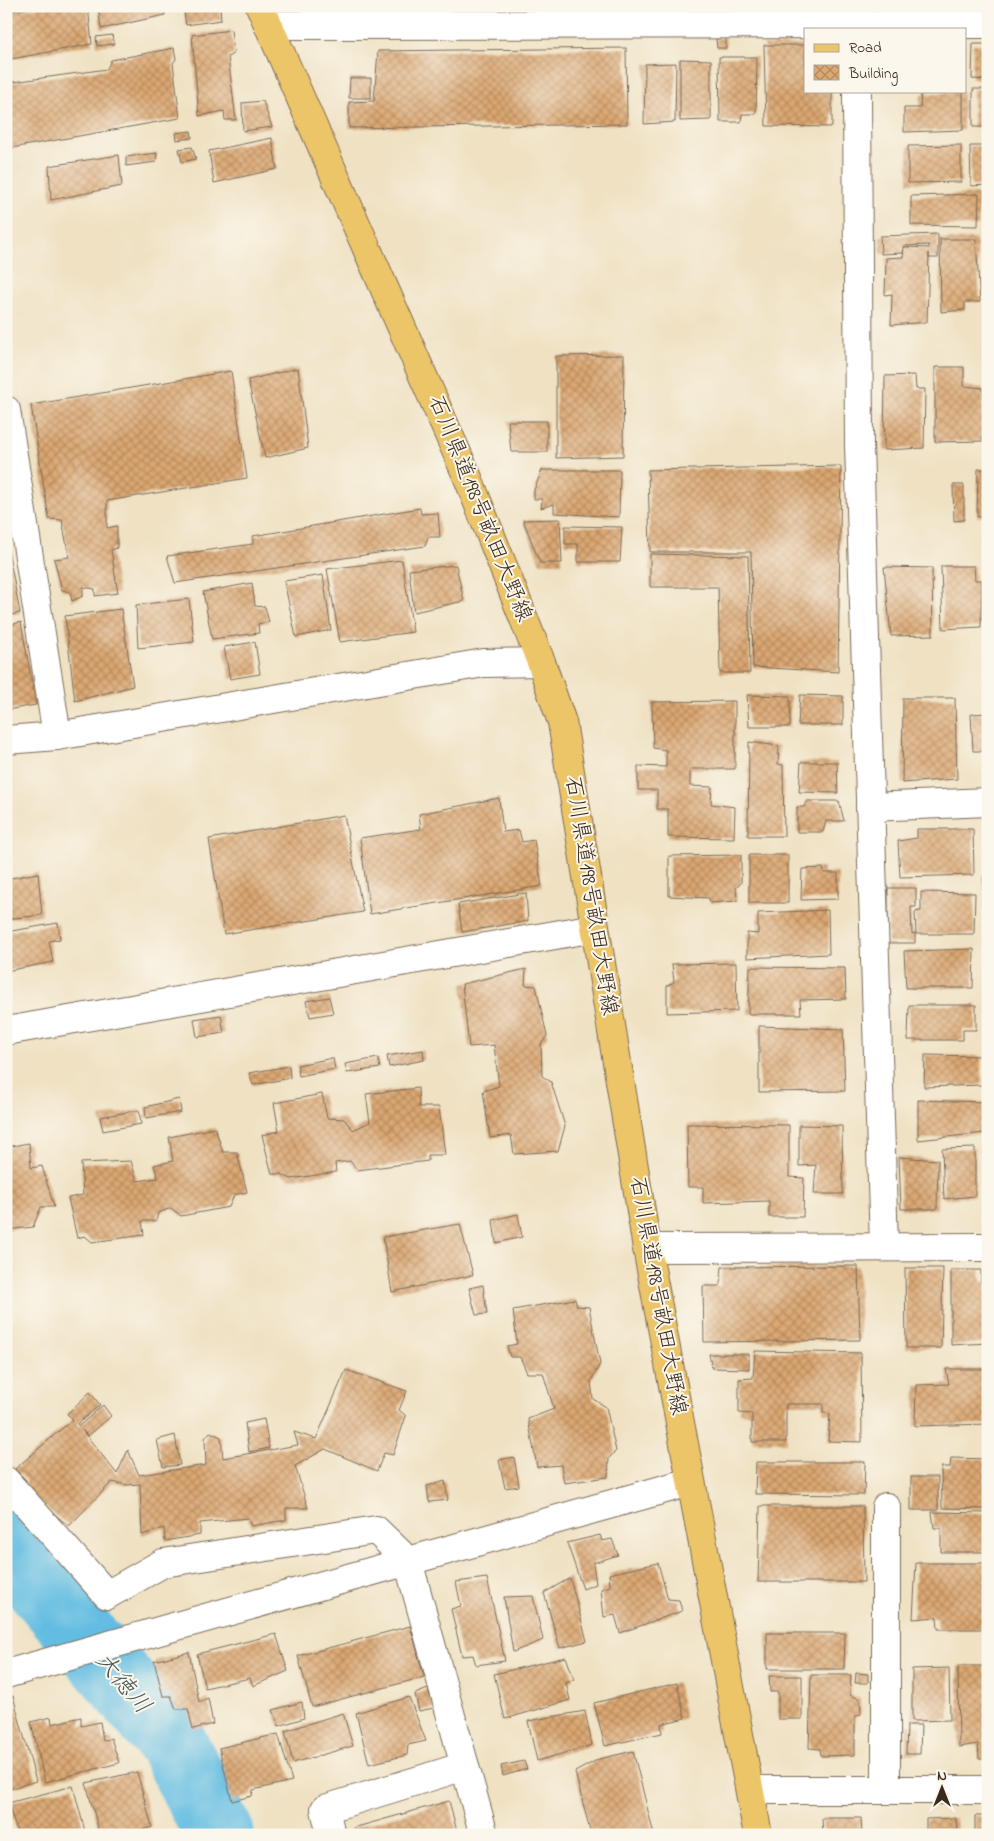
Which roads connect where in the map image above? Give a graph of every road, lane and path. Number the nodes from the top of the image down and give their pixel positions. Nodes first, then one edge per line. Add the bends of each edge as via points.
1 (264, 16) edge
2 (512, 16) edge
3 (857, 20) edge
4 (988, 24) edge
5 (857, 92) edge
6 (6, 410) edge
7 (541, 662) junction
8 (57, 736) junction
9 (6, 740) edge
10 (988, 802) edge
11 (870, 806) junction
12 (595, 928) junction
13 (6, 1031) edge
14 (884, 1247) junction
15 (988, 1247) edge
16 (647, 1248) junction
17 (6, 1481) edge
18 (690, 1482) junction
19 (886, 1507) dead end
20 (408, 1561) junction
21 (6, 1674) edge
22 (466, 1766) junction
23 (750, 1790) junction
24 (886, 1790) junction
25 (988, 1790) edge
26 (331, 1835) edge
27 (484, 1835) edge
28 (758, 1835) edge

1 - 2 street
1 - 7 main road, 石川県道198号畝田大野線 via 468,478
2 - 3 street
3 - 4 street
5 - 11 street via 859,445
6 - 8 street
7 - 8 street via 484,663
7 - 12 main road, 石川県道198号畝田大野線 via 562,722
8 - 9 street
10 - 11 street
11 - 14 street
12 - 13 street
12 - 16 main road, 石川県道198号畝田大野線
14 - 15 street
14 - 16 street
16 - 18 main road, 石川県道198号畝田大野線
17 - 20 street via 107,1595 163,1563 376,1530
18 - 20 street
18 - 23 main road, 石川県道198号畝田大野線
19 - 24 street
20 - 21 street
20 - 22 street
22 - 26 street via 325,1809
22 - 27 street
23 - 24 street
23 - 28 main road, 石川県道198号畝田大野線
24 - 25 street

